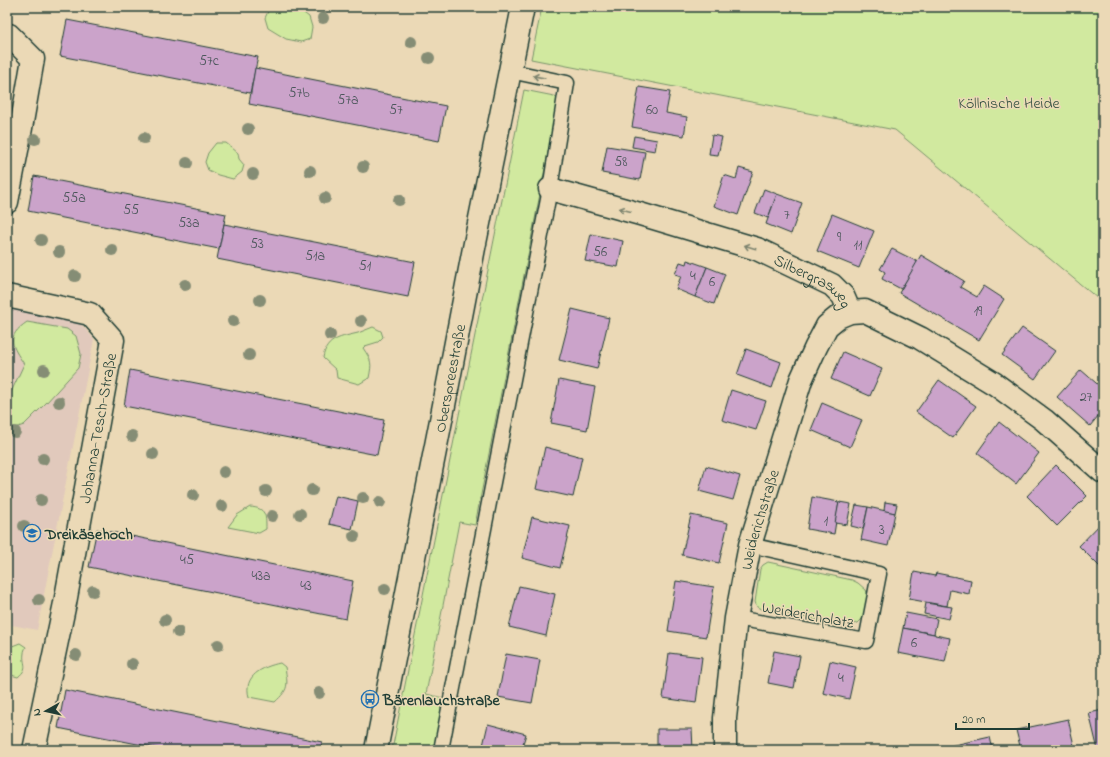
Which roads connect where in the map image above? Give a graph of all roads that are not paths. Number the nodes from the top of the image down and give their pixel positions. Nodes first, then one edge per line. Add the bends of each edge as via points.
1 (523, 7) edge
2 (7, 35) edge
3 (510, 72) junction
4 (550, 189) junction
5 (7, 202) edge
6 (7, 296) edge
7 (850, 312) junction
8 (1103, 472) edge
9 (750, 545) junction
10 (736, 618) junction
11 (34, 750) edge
12 (376, 750) edge
13 (441, 750) edge
14 (726, 750) edge

1 - 3 street, Oberspreestraße
2 - 5 street via 33,59
4 -> 3 lane via 567,83
3 - 12 street, Oberspreestraße
7 -> 4 street, Silbergrasweg via 843,296 832,286 757,249
4 - 13 lane
6 - 11 street, Johanna-Tesch-Straße via 90,314 113,340 65,603
7 - 8 street, Silbergrasweg via 865,311 920,338 995,384 1044,420
7 - 9 street, Weiderichstraße via 838,317 828,326 801,380
9 - 10 street, Weiderichstraße
9 - 10 lane, Weiderichplatz via 879,574 866,641
10 - 14 street, Weiderichstraße via 725,718

